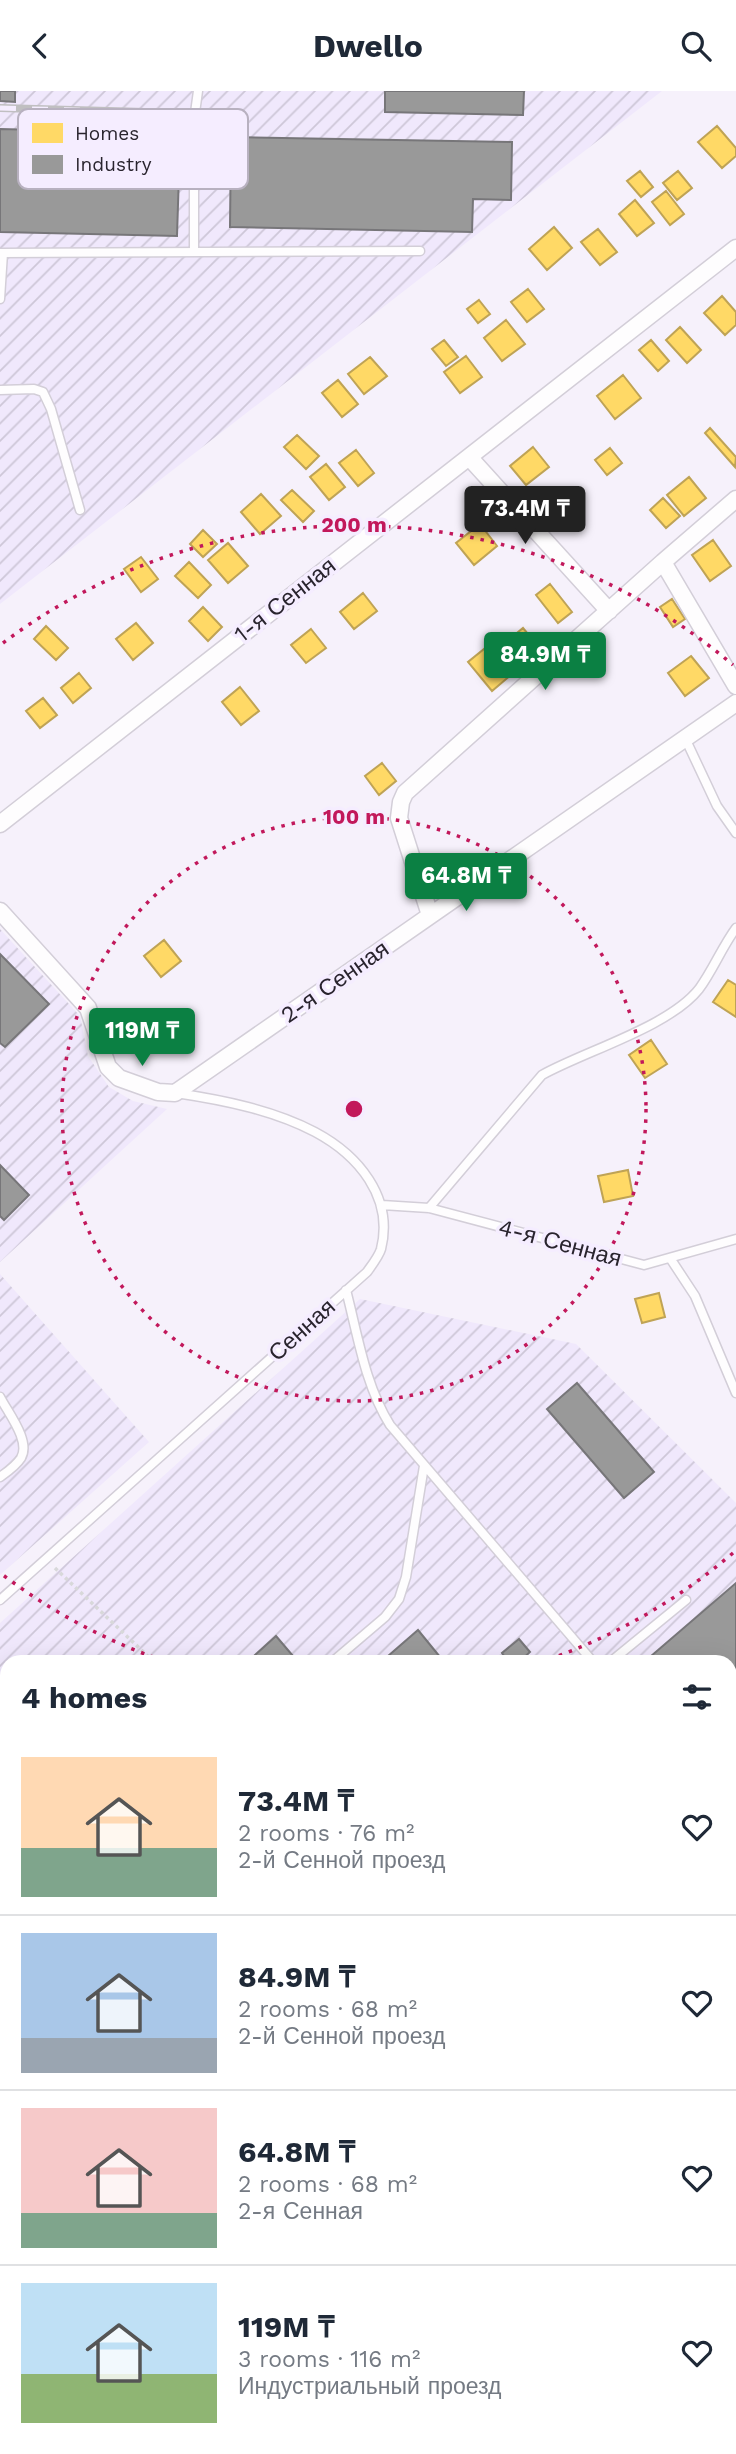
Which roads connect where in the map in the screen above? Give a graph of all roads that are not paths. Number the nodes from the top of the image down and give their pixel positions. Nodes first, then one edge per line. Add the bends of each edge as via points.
1 (198, 91) edge
2 (196, 109) edge
3 (194, 189) edge
4 (736, 248) edge
5 (420, 251) dead end
6 (194, 252) junction
7 (2, 253) edge
8 (0, 299) edge
9 (0, 390) edge
10 (469, 457) junction
11 (736, 499) edge
12 (80, 510) dead end
13 (663, 562) junction
14 (609, 611) junction
15 (736, 686) edge
16 (736, 703) edge
17 (685, 738) junction
18 (0, 824) edge
19 (736, 833) edge
20 (0, 911) edge
21 (430, 915) junction
22 (736, 928) edge
23 (175, 1093) junction
24 (382, 1205) junction
25 (429, 1208) junction
26 (736, 1238) edge
27 (670, 1258) junction
28 (346, 1290) junction
29 (736, 1393) edge
30 (0, 1397) edge
31 (424, 1466) junction
32 (0, 1477) edge
33 (0, 1600) edge
34 (686, 1600) dead end
35 (341, 1655) edge
36 (587, 1655) edge
37 (619, 1655) edge

1 - 2 lane
3 - 6 lane
4 - 10 street, 1-я Сенная
5 - 6 lane
6 - 7 lane
7 - 8 lane
9 - 12 lane via 43,392
10 - 14 street
10 - 18 street, 1-я Сенная
11 - 13 street
13 - 14 street
13 - 15 street
14 - 21 street via 413,785 401,802 399,818
16 - 17 street, 2-я Сенная
17 - 19 lane via 717,806
17 - 21 street, 2-я Сенная
20 - 23 street via 88,1008 105,1060 118,1078
21 - 23 street, 2-я Сенная
22 - 25 lane via 699,989 684,1003 646,1027 542,1075
23 - 24 lane, Сенная via 263,1111 316,1133 354,1161 369,1178
24 - 25 lane, 4-я Сенная
24 - 28 lane, Сенная via 380,1251 367,1272
25 - 27 lane, 4-я Сенная via 645,1265
26 - 27 lane, 4-я Сенная
27 - 29 lane via 695,1296
28 - 31 lane via 378,1405
28 - 33 lane, Сенная
30 - 32 lane via 24,1449 17,1463
31 - 35 lane via 399,1599 386,1617
31 - 36 lane
34 - 37 lane

